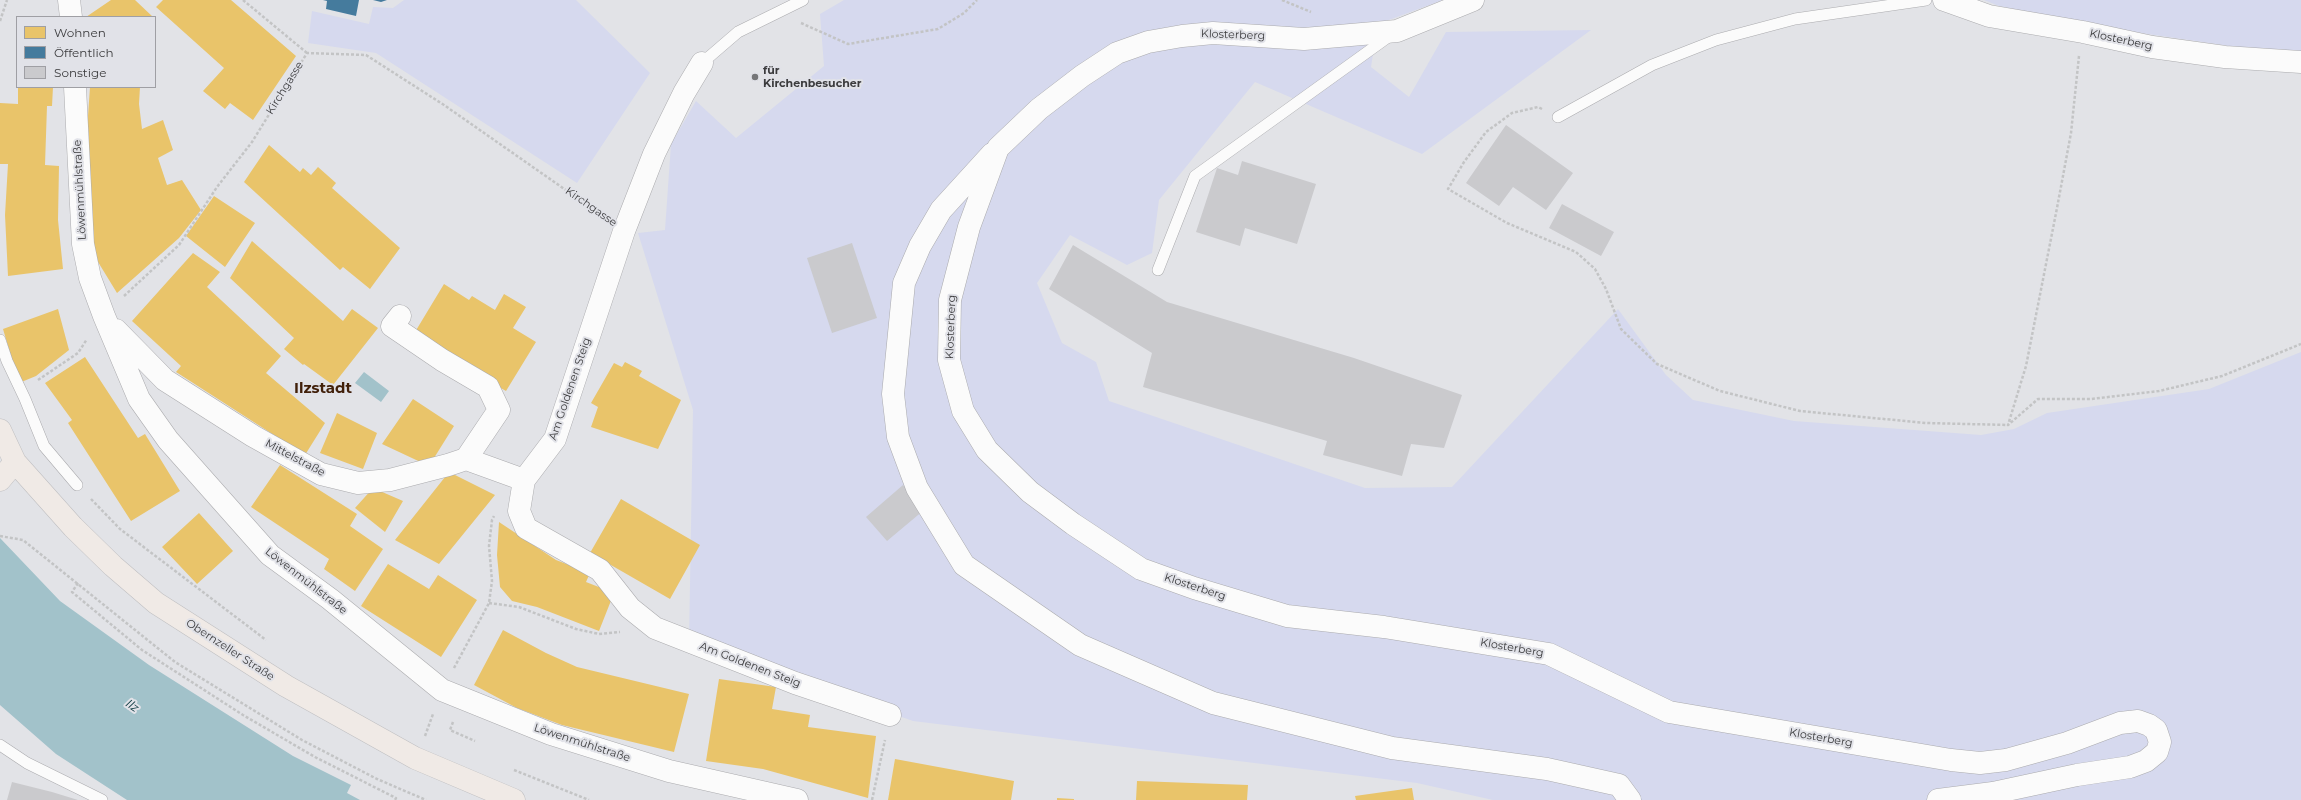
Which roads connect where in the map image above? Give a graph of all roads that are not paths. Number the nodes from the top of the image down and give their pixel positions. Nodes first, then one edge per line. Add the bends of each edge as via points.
1 (69, 0) edge
2 (803, 0) edge
3 (1472, 0) edge
4 (1926, 0) edge
5 (1944, 0) edge
6 (71, 16) edge
7 (1397, 31) junction
8 (2301, 62) edge
9 (702, 63) joint
10 (75, 88) edge
11 (1558, 117) road end
12 (998, 148) junction
13 (1158, 270) dead end
14 (104, 316) junction
15 (400, 316) dead end
16 (0, 340) edge
17 (0, 430) edge
18 (466, 459) junction
19 (15, 462) junction
20 (0, 480) edge
21 (524, 480) junction
22 (77, 485) road end
23 (890, 715) road end
24 (0, 745) edge
25 (98, 798) edge
26 (514, 800) edge
27 (797, 800) edge
28 (1630, 800) edge
29 (1938, 800) edge

1 - 6 street
2 - 9 lane via 738,32
3 - 7 street, Klosterberg
4 - 11 lane via 1795,18 1716,40 1652,65
5 - 8 street, Klosterberg via 1989,16 2152,47
7 - 12 street, Klosterberg via 1304,39 1213,33 1148,42 1117,53 1082,76 1039,109
7 - 13 lane via 1195,176
9 - 21 street, Am Goldenen Steig via 654,154 624,231 555,439
10 - 14 street, Löwenmühlstraße via 83,244 90,278
12 - 28 street, Klosterberg via 941,210 920,246 904,283 893,394 898,437 917,488 964,565 1080,645 1213,703 1392,748 1547,770 1619,785
12 - 29 street, Klosterberg via 969,227 950,300 949,360 963,411 987,450 1030,492 1073,524 1142,569 1194,588 1287,616 1384,627 1549,654 1669,712 1980,763 2033,754 2120,723 2138,721 2149,725 2156,730 2160,742 2157,752 2146,761 2130,767 2077,774 1993,793
14 - 18 street, Mittelstraße via 165,380 247,432 321,474 358,483 390,480
14 - 27 street, Löwenmühlstraße via 139,399 168,440 214,494 270,555 330,598 442,690 551,734 669,771
15 - 18 street via 392,326 488,387 499,410
16 - 22 lane via 44,446
17 - 19 main road, Obernzeller Straße
18 - 21 street
19 - 20 main road
19 - 26 main road, Obernzeller Straße via 73,527 156,603 286,686 408,754
21 - 23 street, Am Goldenen Steig via 519,512 526,528 600,570 630,608 655,628 795,683
24 - 25 lane via 27,764

